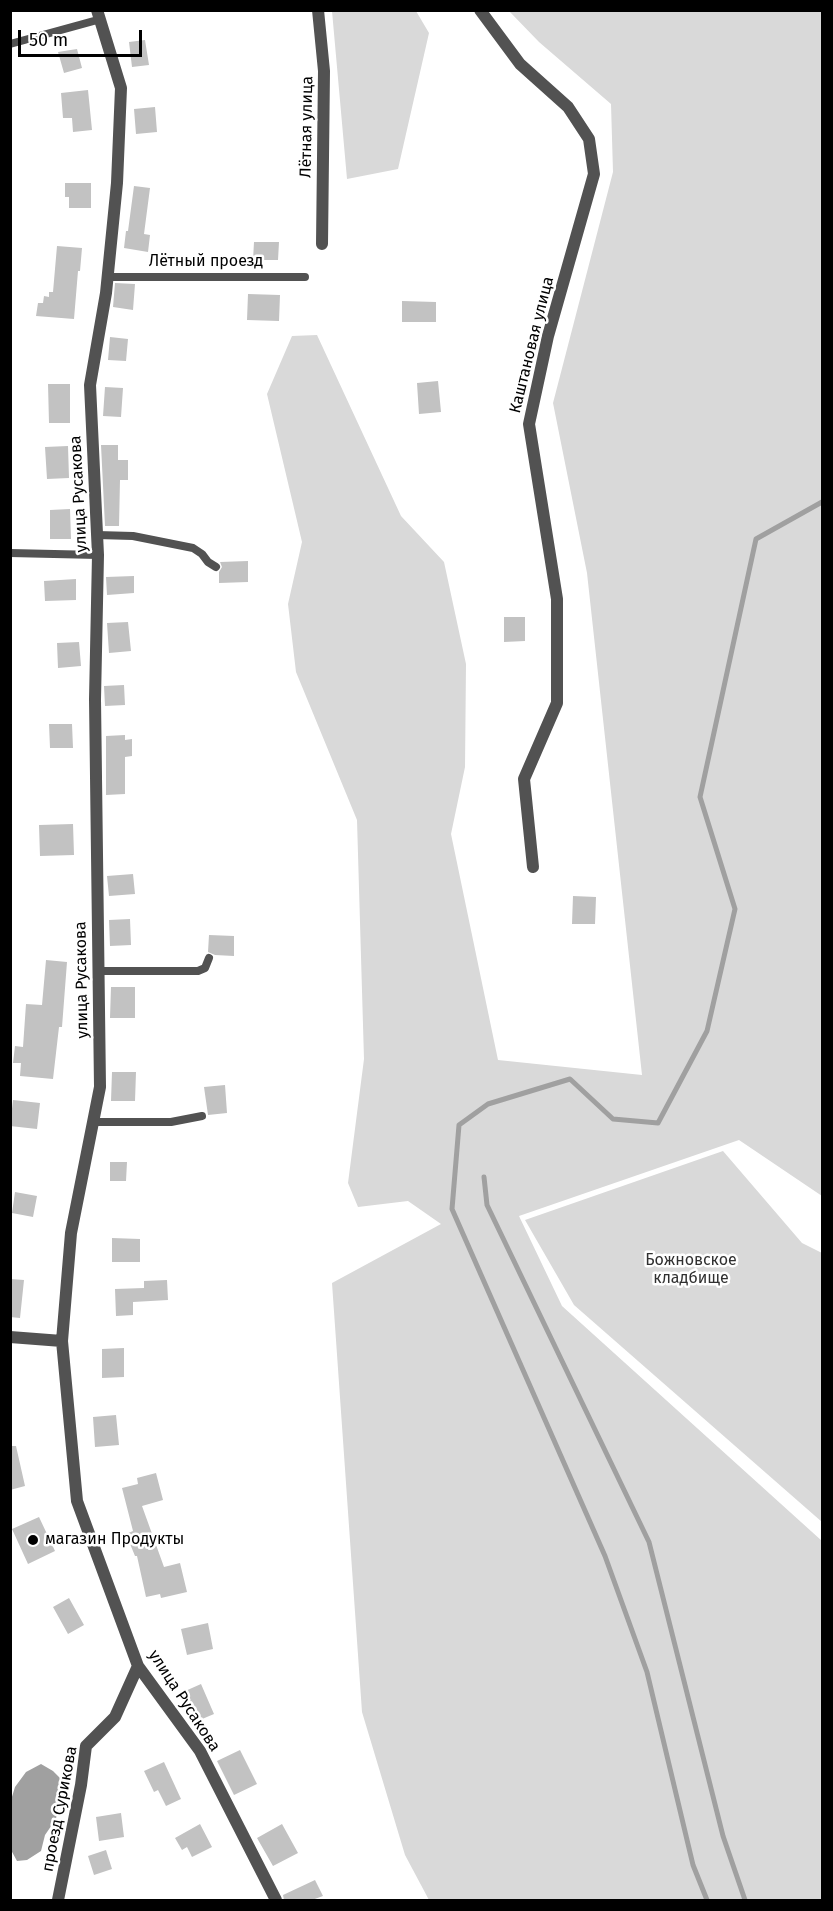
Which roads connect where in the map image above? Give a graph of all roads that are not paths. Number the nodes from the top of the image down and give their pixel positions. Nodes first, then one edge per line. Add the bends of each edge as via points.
1 (318, 10) edge
2 (480, 10) edge
3 (99, 15) edge
4 (10, 44) edge
5 (322, 244) dead end
6 (107, 277) junction
7 (305, 277) dead end
8 (97, 535) junction
9 (10, 553) edge
10 (98, 555) junction
11 (216, 567) dead end
12 (533, 867) dead end
13 (209, 958) dead end
14 (99, 971) junction
15 (202, 1116) dead end
16 (93, 1122) junction
17 (10, 1337) edge
18 (62, 1341) junction
19 (138, 1666) junction
20 (58, 1900) edge
21 (276, 1900) edge

1 - 5 street, Лётная улица via 324,71
2 - 12 street, Каштановая улица via 520,64 568,107 589,139 594,174 548,336 529,424 557,599 556,703 524,779
3 - 4 lane
3 - 6 street, улица Русакова via 121,88 117,183
6 - 7 lane, Лётный проезд
6 - 8 street, улица Русакова via 90,385
8 - 10 street, улица Русакова
8 - 11 lane via 133,536 193,548
9 - 10 lane
10 - 14 street, улица Русакова via 95,699
13 - 14 lane via 205,968 198,970
14 - 16 street, улица Русакова via 100,1087
15 - 16 lane via 171,1122
16 - 18 street, улица Русакова via 71,1233
17 - 18 street
18 - 19 street, улица Русакова via 77,1501
19 - 20 street, проезд Сурикова via 115,1717 86,1746
19 - 21 street, улица Русакова via 200,1751

